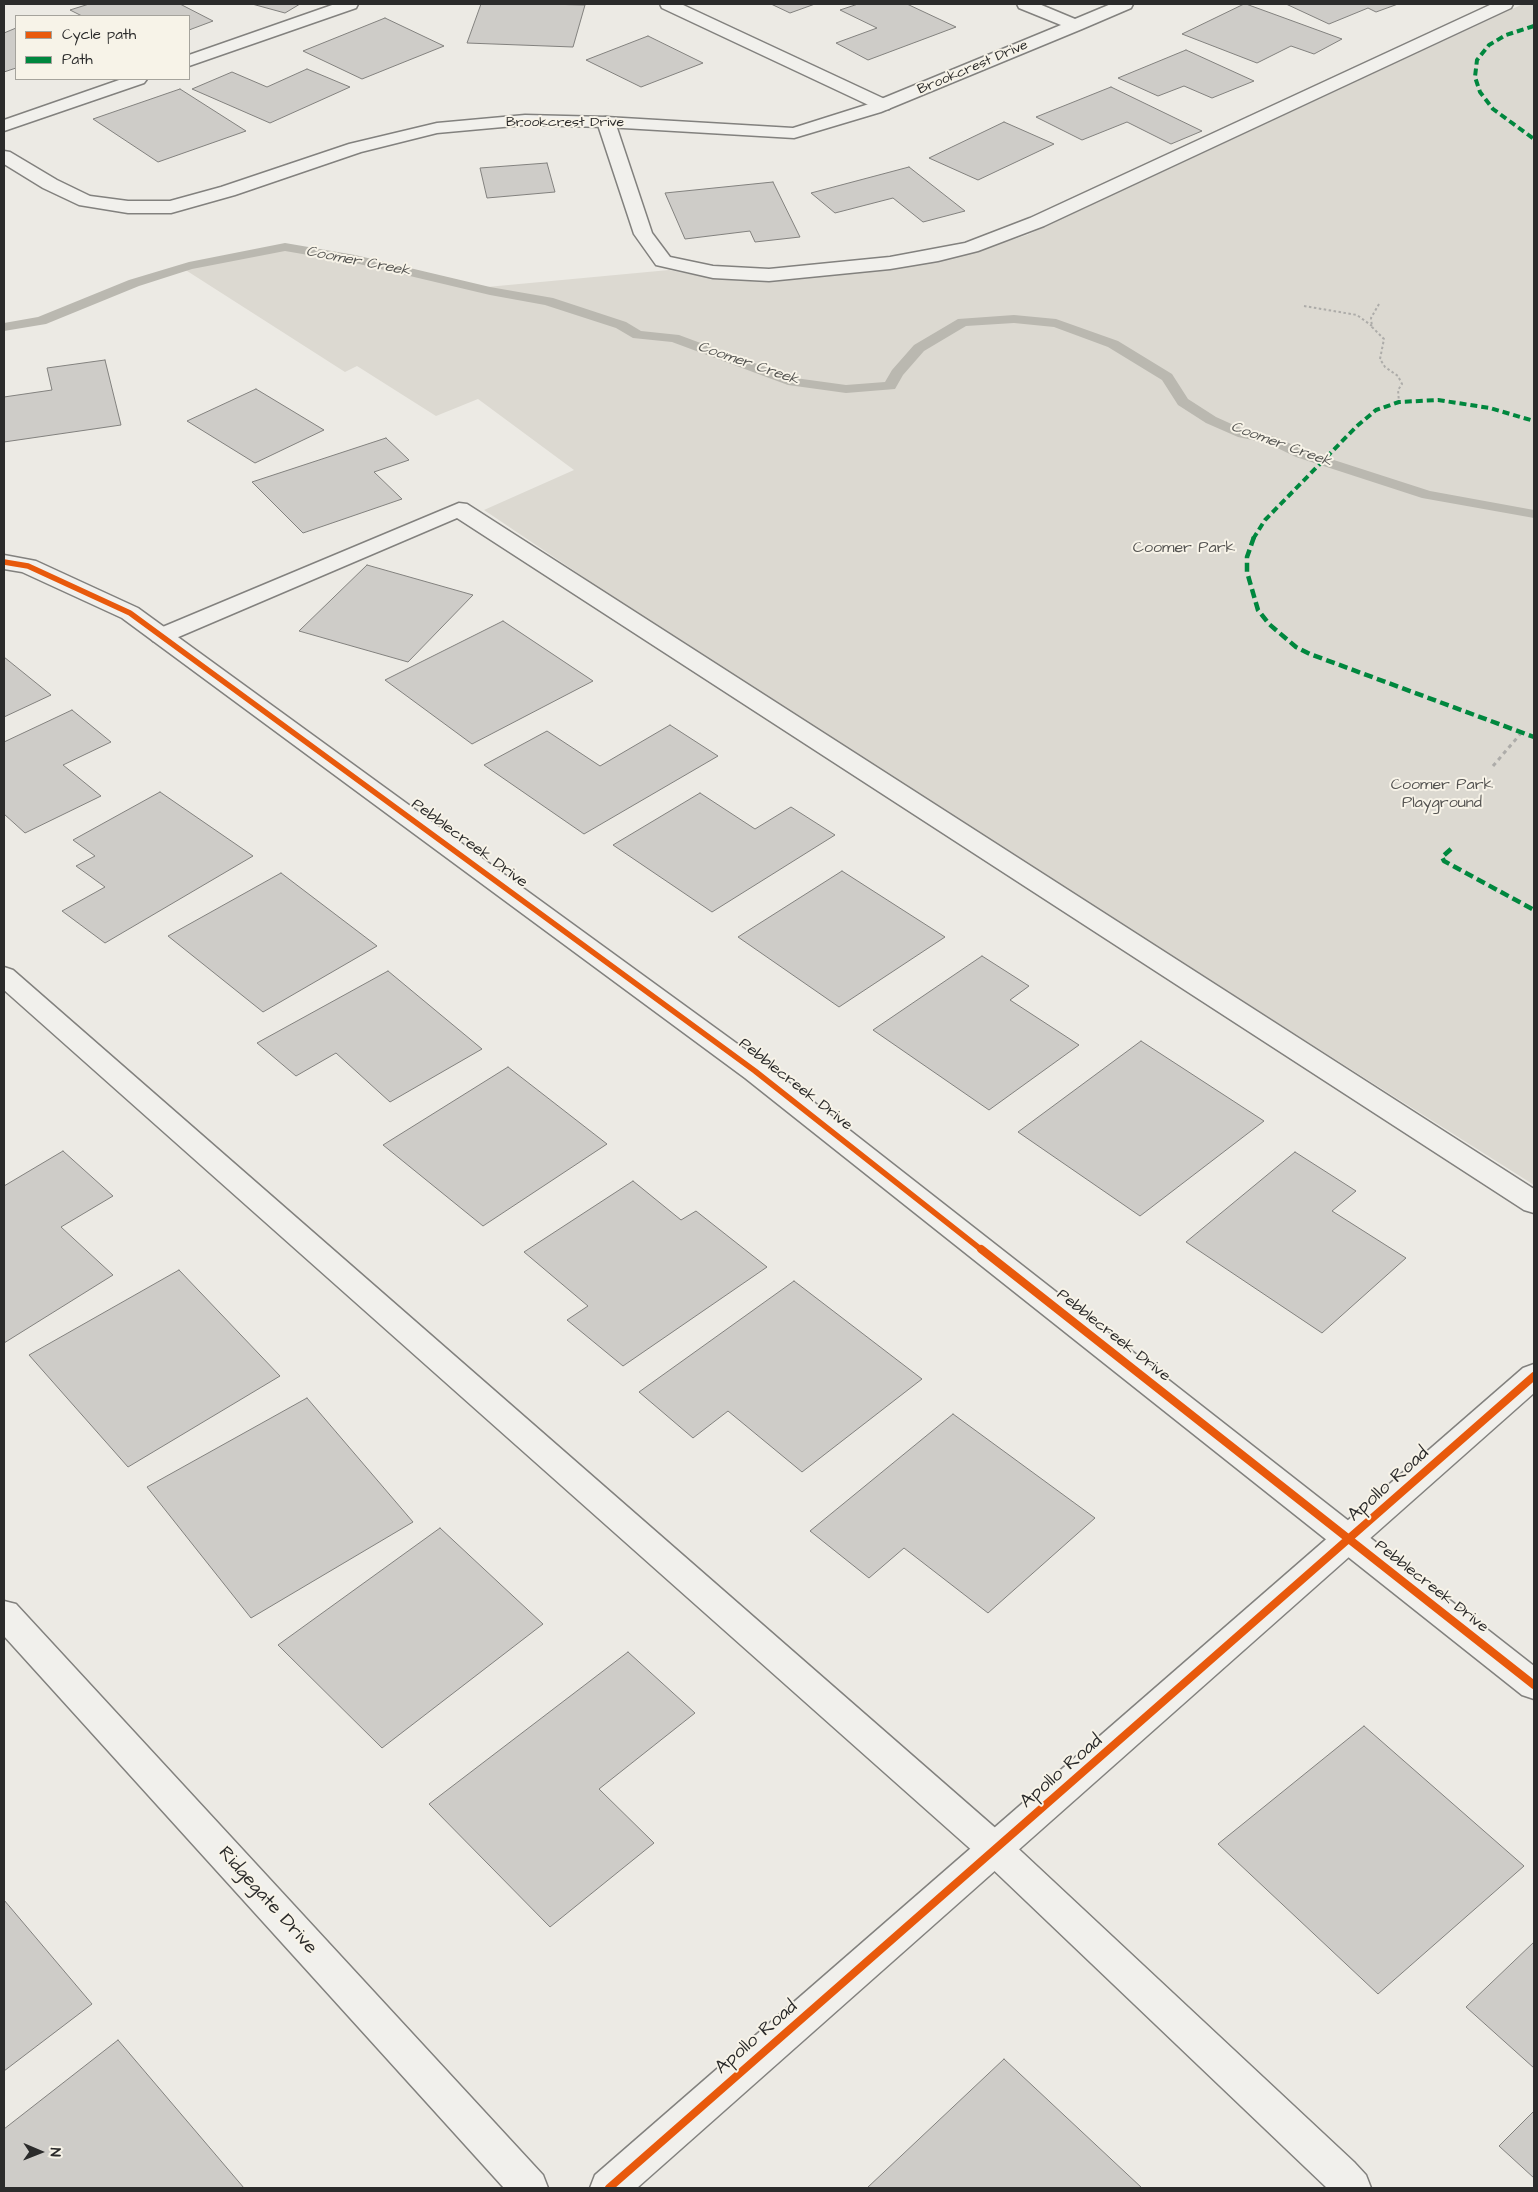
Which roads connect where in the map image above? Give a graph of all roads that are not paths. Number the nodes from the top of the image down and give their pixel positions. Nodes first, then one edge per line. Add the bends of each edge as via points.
1 (350, 4) edge
2 (668, 4) edge
3 (1025, 4) edge
4 (1125, 4) edge
5 (1505, 4) edge
6 (1076, 25) junction
7 (190, 61) edge
8 (135, 80) edge
9 (883, 105) junction
10 (606, 122) junction
11 (4, 126) edge
12 (4, 156) edge
13 (4, 562) edge
14 (161, 636) junction
15 (4, 976) edge
16 (1534, 1203) edge
17 (1534, 1376) edge
18 (1349, 1540) junction
19 (4, 1614) edge
20 (1534, 1684) edge
21 (996, 1850) junction
22 (529, 2188) edge
23 (609, 2188) edge
24 (1352, 2188) edge

1 - 7 street
2 - 9 street
3 - 6 street
4 - 6 street, Brookcrest Drive
5 - 10 street via 1037,222 972,247 890,263 769,275 712,272 663,261 643,234
6 - 9 street, Brookcrest Drive
8 - 11 street
9 - 10 street, Brookcrest Drive via 794,133
10 - 12 street, Brookcrest Drive via 525,120 437,128 355,148 228,191 170,206 128,207 86,201
13 - 14 street, Pebblecreek Drive via 28,566 122,609
14 - 16 street via 458,509
14 - 18 street, Pebblecreek Drive via 755,1071
15 - 21 street
17 - 18 street, Apollo Road
18 - 20 street, Pebblecreek Drive
18 - 21 street, Apollo Road
19 - 22 street, Ridgegate Drive
21 - 23 street, Apollo Road
21 - 24 street

